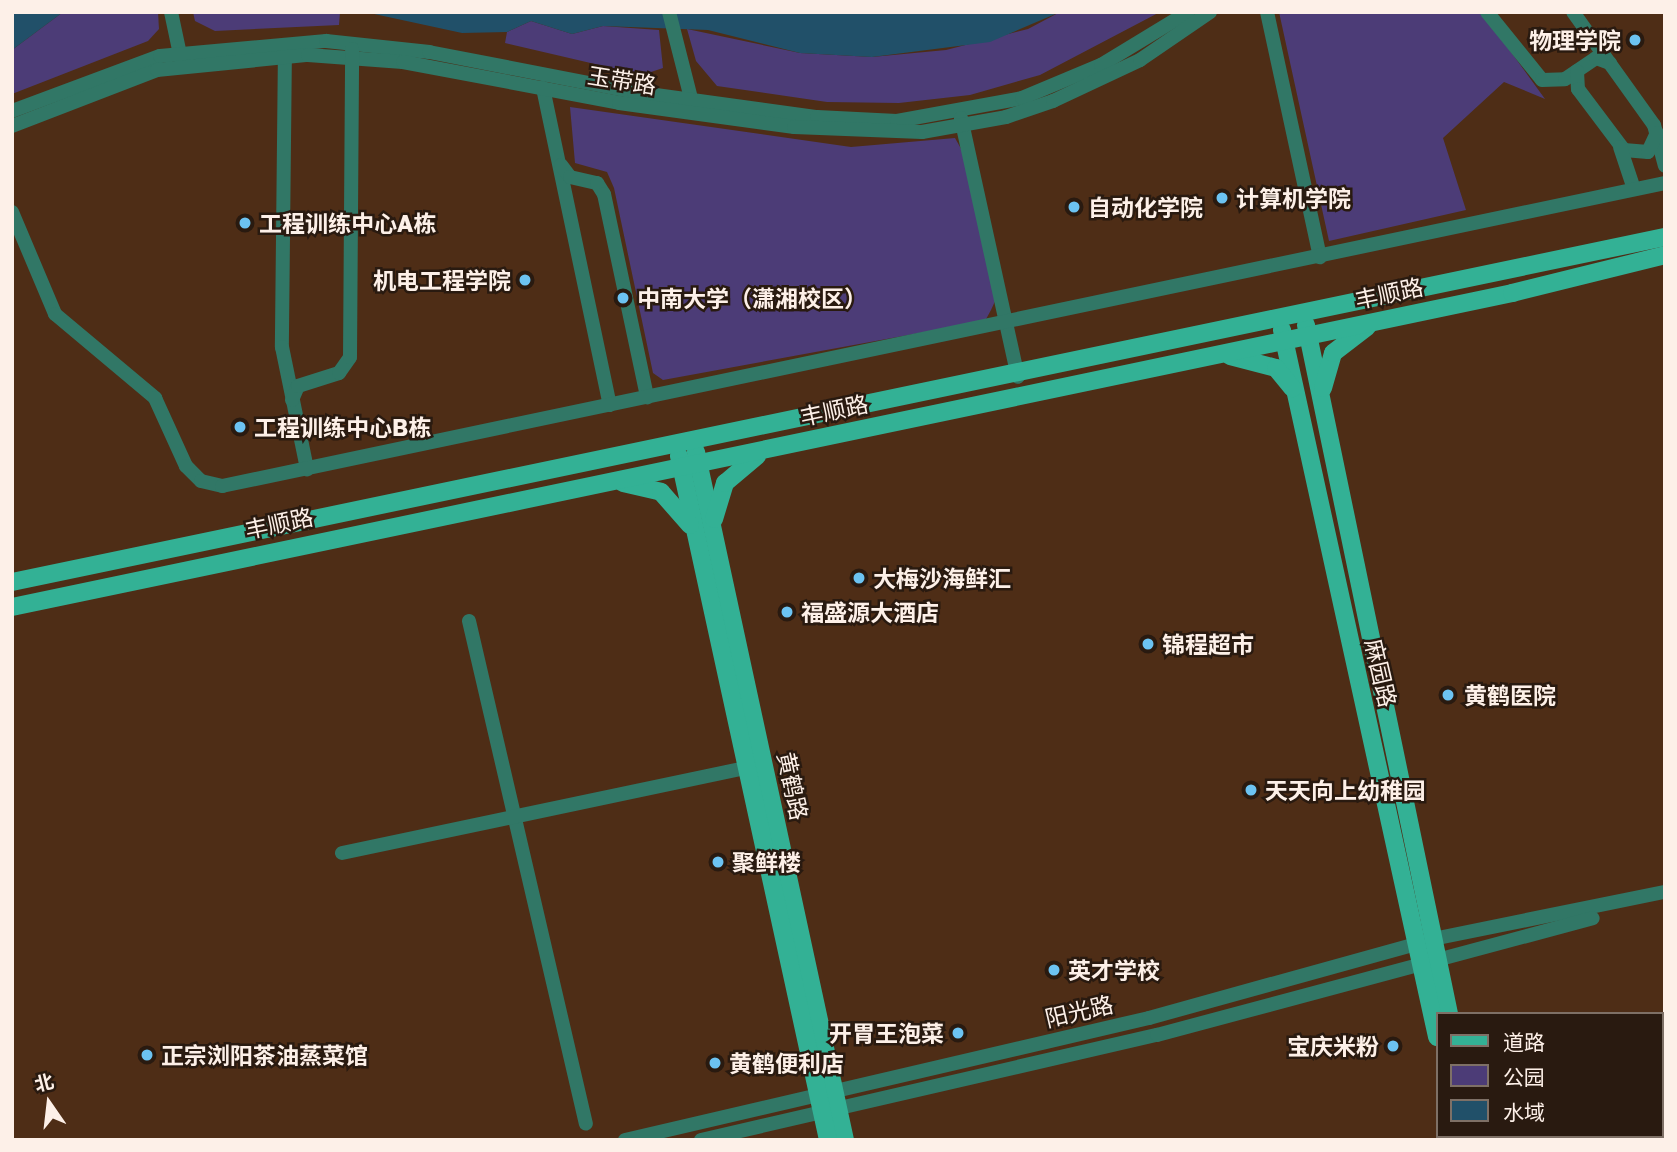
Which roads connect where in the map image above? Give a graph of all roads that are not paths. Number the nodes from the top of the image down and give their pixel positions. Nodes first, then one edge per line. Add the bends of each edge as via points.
1 (171, 12) edge
2 (180, 12) edge
3 (669, 12) edge
4 (1188, 12) edge
5 (1210, 12) edge
6 (1267, 12) edge
7 (1487, 12) edge
8 (1573, 12) edge
9 (1587, 32) junction
10 (285, 48) junction
11 (352, 50) junction
12 (185, 58) junction
13 (1610, 63) junction
14 (1579, 68) junction
15 (1554, 81) junction
16 (543, 89) junction
17 (1578, 89) junction
18 (693, 106) junction
19 (12, 111) edge
20 (962, 120) junction
21 (12, 126) edge
22 (1657, 131) junction
23 (1619, 145) junction
24 (559, 160) junction
25 (1665, 166) edge
26 (583, 180) junction
27 (1665, 183) edge
28 (1634, 189) junction
29 (567, 200) junction
30 (12, 212) edge
31 (1665, 237) edge
32 (1665, 255) edge
33 (1320, 257) junction
34 (1304, 314) junction
35 (1280, 319) junction
36 (1383, 319) junction
37 (1006, 324) junction
38 (1308, 335) junction
39 (1284, 340) junction
40 (1199, 358) junction
41 (284, 362) junction
42 (1018, 376) junction
43 (309, 381) junction
44 (647, 397) junction
45 (1296, 398) junction
46 (292, 400) junction
47 (610, 405) junction
48 (1324, 411) junction
49 (685, 444) junction
50 (779, 447) junction
51 (690, 465) junction
52 (307, 469) junction
53 (595, 484) junction
54 (708, 551) junction
55 (12, 582) edge
56 (12, 607) edge
57 (469, 621) dead end
58 (755, 766) junction
59 (514, 815) junction
60 (342, 853) dead end
61 (1665, 892) edge
62 (1665, 901) edge
63 (1425, 942) junction
64 (1429, 961) junction
65 (1448, 1012) edge
66 (1436, 1028) edge
67 (828, 1102) junction
68 (586, 1124) dead end
69 (625, 1140) edge
70 (701, 1140) edge
71 (828, 1140) edge
72 (845, 1140) edge

1 - 12 street
2 - 12 street
3 - 18 street
4 - 20 street via 1101,65
5 - 20 street, 玉带路 via 1102,80
6 - 33 street
7 - 15 street via 1533,75
8 - 9 street
9 - 13 street
9 - 14 street via 1590,51
10 - 11 street, 玉带路
10 - 12 street, 玉带路
10 - 41 street
11 - 16 street, 玉带路
11 - 18 street
11 - 43 street via 350,357 339,373
12 - 19 street via 105,72
12 - 21 street, 玉带路
13 - 14 street via 1596,58
13 - 22 street
14 - 15 street
14 - 17 street
15 - 17 street
16 - 18 street, 玉带路
16 - 24 street
17 - 23 street
18 - 20 street, 玉带路 via 881,134
20 - 37 street
22 - 23 street via 1648,152 1632,153
22 - 25 street
23 - 28 street
24 - 26 street via 570,177
24 - 29 street
26 - 29 street via 568,188
26 - 44 street via 597,183 604,194
27 - 28 street
28 - 33 street
29 - 47 street
30 - 52 street via 55,314 164,407 186,466 201,481 234,485
31 - 34 main road
32 - 36 main road, 丰顺路
33 - 37 street
34 - 35 main road
34 - 38 main road
35 - 39 main road, 麻园路
35 - 42 main road
36 - 38 main road, 丰顺路
36 - 48 main road via 1333,353 1323,380
37 - 42 street
37 - 44 street
38 - 39 main road, 丰顺路
38 - 48 main road
39 - 40 main road, 丰顺路
39 - 45 main road, 麻园路
40 - 45 main road via 1262,362 1287,379
40 - 50 main road, 丰顺路
41 - 43 street via 294,377
41 - 46 street
42 - 49 main road
43 - 46 street via 295,389
44 - 47 street
45 - 63 main road, 麻园路
46 - 52 street
47 - 52 street
48 - 63 main road
49 - 51 main road, 黄鹤路
49 - 55 main road
50 - 51 main road, 丰顺路
50 - 54 main road via 752,458 725,483
51 - 53 main road, 丰顺路
51 - 54 main road, 黄鹤路
53 - 54 main road via 632,482 674,500
53 - 56 main road, 丰顺路
54 - 58 main road, 黄鹤路
57 - 59 street
58 - 59 street
58 - 67 main road, 黄鹤路
59 - 60 street
59 - 68 street
61 - 63 street, 阳光路
62 - 64 street, 阳光路
63 - 64 main road, 麻园路
63 - 67 street, 阳光路
64 - 65 main road
64 - 66 main road, 麻园路
64 - 67 street, 阳光路 via 1157,1035
67 - 69 street, 阳光路
67 - 70 street, 阳光路
67 - 71 main road
67 - 72 main road, 黄鹤路

